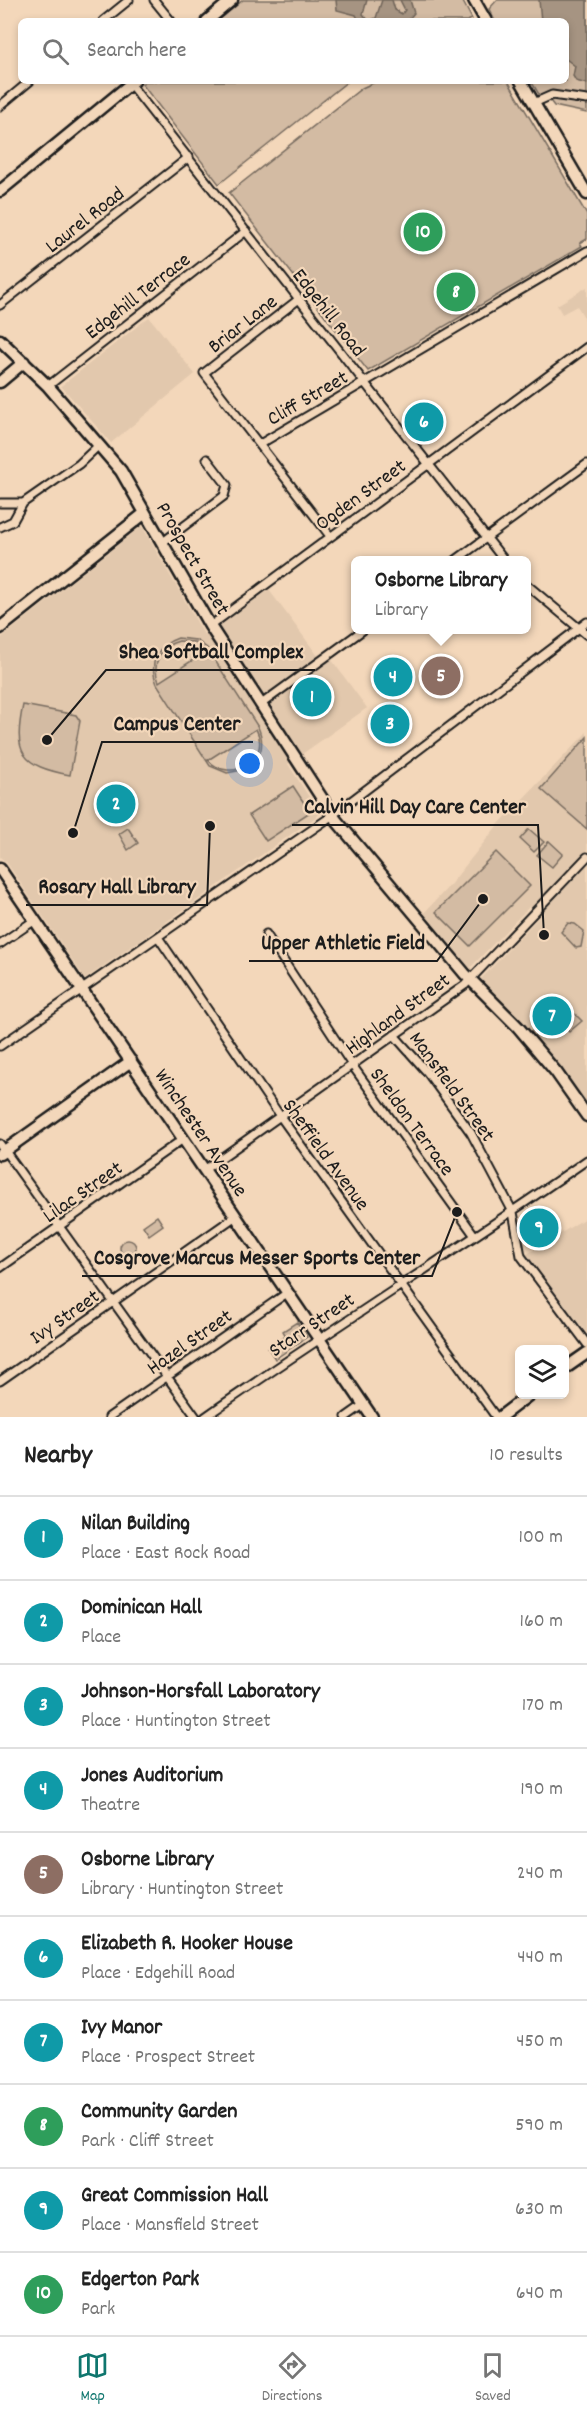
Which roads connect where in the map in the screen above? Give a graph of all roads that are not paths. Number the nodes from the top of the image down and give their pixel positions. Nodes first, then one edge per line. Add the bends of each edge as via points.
1 (129, 0) edge
2 (154, 0) edge
3 (232, 0) edge
4 (474, 0) edge
5 (107, 18) edge
6 (169, 18) edge
7 (211, 18) edge
8 (484, 18) edge
9 (26, 84) edge
10 (131, 84) edge
11 (133, 84) edge
12 (523, 84) edge
13 (587, 100) edge
14 (534, 103) junction
15 (0, 106) edge
16 (189, 158) junction
17 (0, 191) edge
18 (587, 194) edge
19 (246, 231) junction
20 (587, 251) edge
21 (299, 299) junction
22 (0, 305) edge
23 (0, 340) edge
24 (587, 347) edge
25 (24, 362) junction
26 (0, 382) edge
27 (364, 382) junction
28 (48, 386) junction
29 (260, 444) junction
30 (99, 445) junction
31 (207, 459) dead end
32 (428, 464) junction
33 (587, 464) edge
34 (0, 503) edge
35 (23, 503) junction
36 (146, 513) junction
37 (0, 527) edge
38 (330, 536) junction
39 (486, 538) junction
40 (163, 542) junction
41 (463, 556) edge
42 (500, 556) edge
43 (531, 588) edge
44 (587, 622) edge
45 (210, 626) junction
46 (0, 628) edge
47 (579, 628) junction
48 (358, 634) edge
49 (587, 635) edge
50 (260, 705) junction
51 (333, 814) junction
52 (587, 857) edge
53 (2, 875) edge
54 (35, 920) junction
55 (266, 934) dead end
56 (158, 937) junction
57 (0, 944) edge
58 (470, 980) junction
59 (82, 989) junction
60 (394, 1035) junction
61 (0, 1046) edge
62 (130, 1061) junction
63 (352, 1065) junction
64 (280, 1116) junction
65 (587, 1116) edge
66 (183, 1139) junction
67 (2, 1149) edge
68 (587, 1160) edge
69 (204, 1170) junction
70 (513, 1212) junction
71 (236, 1216) junction
72 (60, 1227) junction
73 (475, 1236) junction
74 (0, 1268) edge
75 (400, 1284) junction
76 (287, 1293) junction
77 (113, 1302) junction
78 (318, 1338) junction
79 (587, 1344) edge
80 (587, 1353) edge
81 (569, 1366) edge
82 (166, 1377) junction
83 (0, 1381) edge
84 (524, 1399) edge
85 (363, 1405) junction
86 (109, 1417) edge
87 (196, 1417) edge
88 (205, 1417) edge
89 (346, 1417) edge
90 (372, 1417) edge
91 (498, 1417) edge

1 - 5 street
2 - 6 street
3 - 7 main road
4 - 8 main road
9 - 15 street
10 - 17 main road
11 - 16 street, Edgehill Road
12 - 14 main road
13 - 14 street via 552,95
14 - 18 main road
16 - 19 street, Edgehill Road
16 - 22 street, Laurel Road
19 - 21 street, Edgehill Road
19 - 28 street, Edgehill Terrace
20 - 27 street, Cliff Street
21 - 27 street, Edgehill Road
21 - 29 street, Briar Lane via 204,373
23 - 25 main road, Prospect Street
24 - 32 street, Ogden Street
25 - 26 main road
25 - 28 main road, Prospect Street
27 - 29 street, Cliff Street
27 - 32 street, Edgehill Road
28 - 30 main road, Prospect Street
29 - 38 street
30 - 35 street
30 - 36 main road, Prospect Street via 121,471
31 - 40 street via 227,485 224,496
32 - 38 street, Ogden Street
32 - 39 street, Edgehill Road
33 - 39 street
34 - 35 street
35 - 37 street via 13,521
36 - 40 main road, Prospect Street
36 - 46 main road
38 - 45 street, Ogden Street
39 - 41 street
39 - 42 street, Edgehill Road
40 - 45 main road, Prospect Street
43 - 47 street
44 - 47 street
45 - 50 main road, Prospect Street
47 - 49 street
47 - 51 street
48 - 50 street
50 - 51 main road, Prospect Street
51 - 56 street
51 - 58 main road, Prospect Street
52 - 58 street, Highland Street
53 - 54 main road, Winchester Avenue
54 - 57 street
54 - 59 main road, Winchester Avenue
55 - 63 street, Sheldon Terrace
56 - 59 street
56 - 64 street, Sheffield Avenue
58 - 60 street, Highland Street
58 - 65 main road, Prospect Street via 535,1046
59 - 61 street
59 - 62 main road, Winchester Avenue
60 - 63 street, Highland Street
60 - 70 street, Mansfield Street via 427,1072 471,1133
62 - 66 main road, Winchester Avenue
62 - 67 main road
63 - 64 street, Highland Street
63 - 73 street, Sheldon Terrace
64 - 69 street, Highland Street
64 - 75 street, Sheffield Avenue
66 - 69 main road, Winchester Avenue
66 - 72 street, Lilac Street
67 - 72 street
68 - 70 street, Starr Street
69 - 71 main road, Winchester Avenue
70 - 73 street, Starr Street
70 - 79 street, Mansfield Street via 526,1264
71 - 76 main road, Winchester Avenue
71 - 77 street, Ivy Street
72 - 74 street, Lilac Street
72 - 77 street
73 - 75 street, Starr Street
75 - 78 street, Starr Street
75 - 91 street, Sheffield Avenue
76 - 78 main road, Winchester Avenue
76 - 82 street, Hazel Street
77 - 82 street
77 - 83 street, Ivy Street
78 - 85 main road, Winchester Avenue
78 - 88 street, Starr Street
80 - 81 main road
82 - 86 street, Hazel Street
82 - 87 street
84 - 91 main road
85 - 89 street
85 - 90 main road, Winchester Avenue

